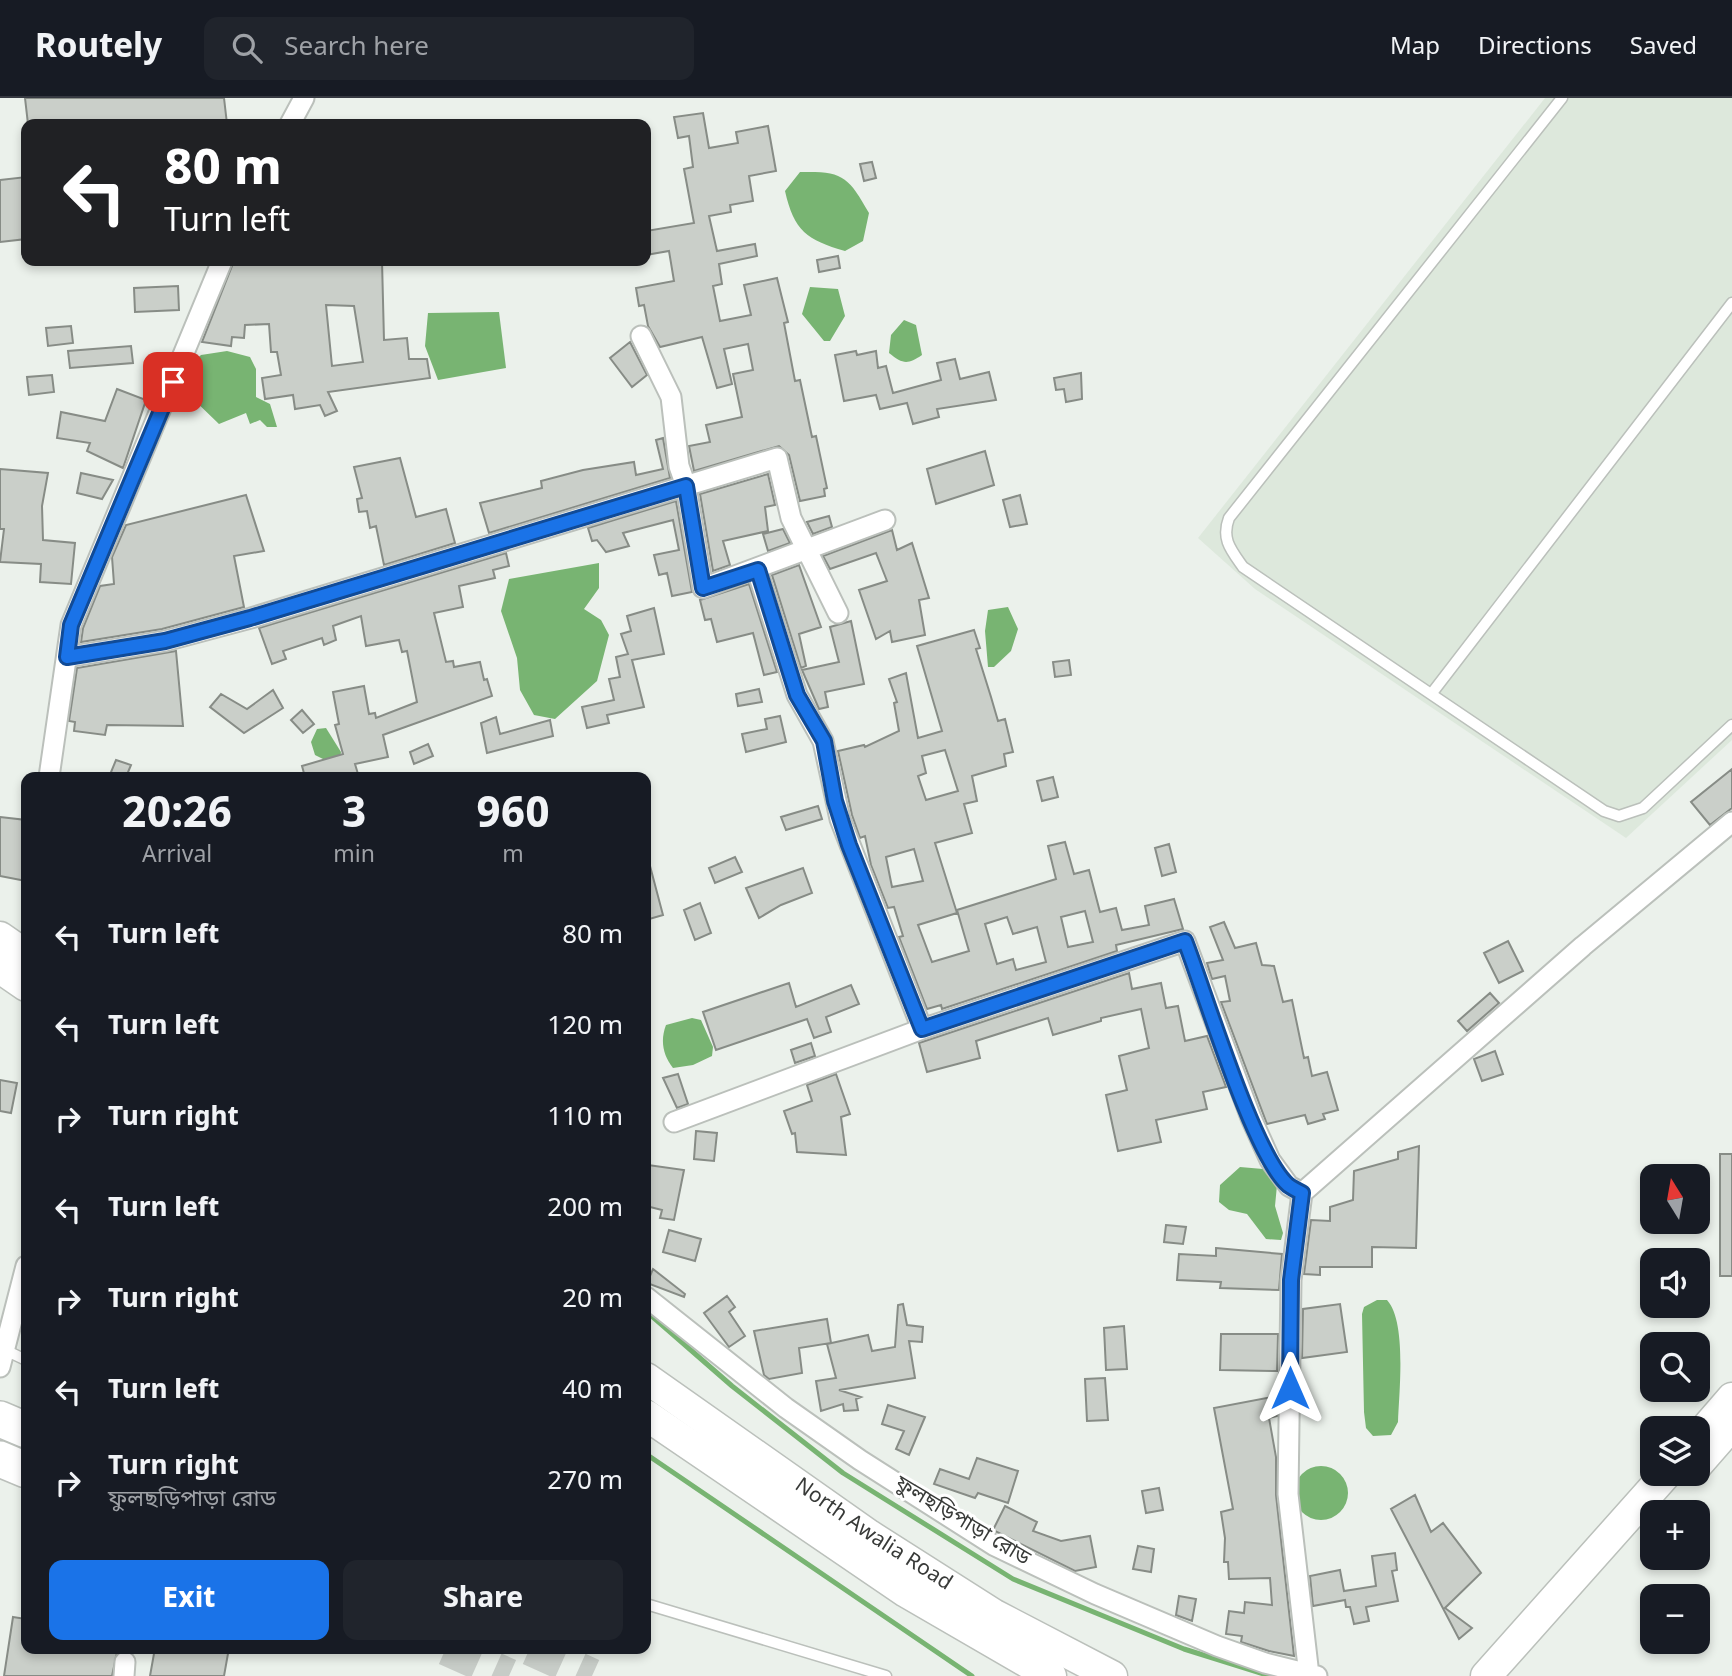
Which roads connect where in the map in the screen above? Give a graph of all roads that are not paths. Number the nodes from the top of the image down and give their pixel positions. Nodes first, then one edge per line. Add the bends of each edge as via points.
1 (304, 98) edge
2 (1562, 98) edge
3 (293, 119) edge
4 (220, 266) edge
5 (1732, 303) edge
6 (641, 336) dead end
7 (686, 486) junction
8 (885, 520) dead end
9 (805, 551) junction
10 (758, 570) junction
11 (838, 614) dead end
12 (67, 657) junction
13 (1432, 693) junction
14 (1732, 724) edge
15 (50, 772) edge
16 (1732, 822) edge
17 (0, 937) edge
18 (21, 952) edge
19 (0, 968) edge
20 (21, 983) edge
21 (922, 1029) junction
22 (674, 1122) dead end
23 (1302, 1193) junction
24 (21, 1285) edge
25 (651, 1301) edge
26 (2, 1358) edge
27 (21, 1360) edge
28 (651, 1382) edge
29 (1732, 1398) edge
30 (651, 1418) edge
31 (0, 1419) edge
32 (1710, 1424) edge
33 (1732, 1424) edge
34 (21, 1428) edge
35 (1710, 1450) edge
36 (0, 1459) edge
37 (21, 1468) edge
38 (1655, 1486) edge
39 (1679, 1486) edge
40 (1666, 1500) edge
41 (1640, 1530) edge
42 (651, 1606) edge
43 (1313, 1675) edge
44 (886, 1676) edge
45 (1051, 1676) edge
46 (1112, 1676) edge
47 (1486, 1676) edge
48 (1510, 1676) edge

1 - 3 street
2 - 13 lane via 1229,519 1224,532 1243,567
4 - 12 street via 71,625
5 - 13 lane
6 - 7 street via 671,397 679,466
7 - 9 street via 777,458 791,518
7 - 10 street via 703,588
7 - 12 street via 250,618 165,641
8 - 9 street
9 - 10 street
9 - 11 street
10 - 21 street via 797,695 824,741 845,832
12 - 15 street
13 - 14 lane via 1585,800 1619,816 1643,807
16 - 23 street
17 - 18 main road
19 - 20 main road
21 - 22 street
21 - 23 street via 1185,941 1266,1149 1289,1186
23 - 43 street via 1291,1280 1288,1494
24 - 26 street
25 - 43 street, ফুলছড়িপাড়া রোড via 860,1461 995,1546 1217,1646
26 - 27 lane
28 - 46 main road, North Awalia Road via 869,1535 993,1614
29 - 32 main road
30 - 45 main road, North Awalia Road via 906,1592
31 - 34 highway
33 - 35 main road
36 - 37 highway
38 - 47 main road
39 - 40 main road
41 - 48 main road
42 - 44 lane

